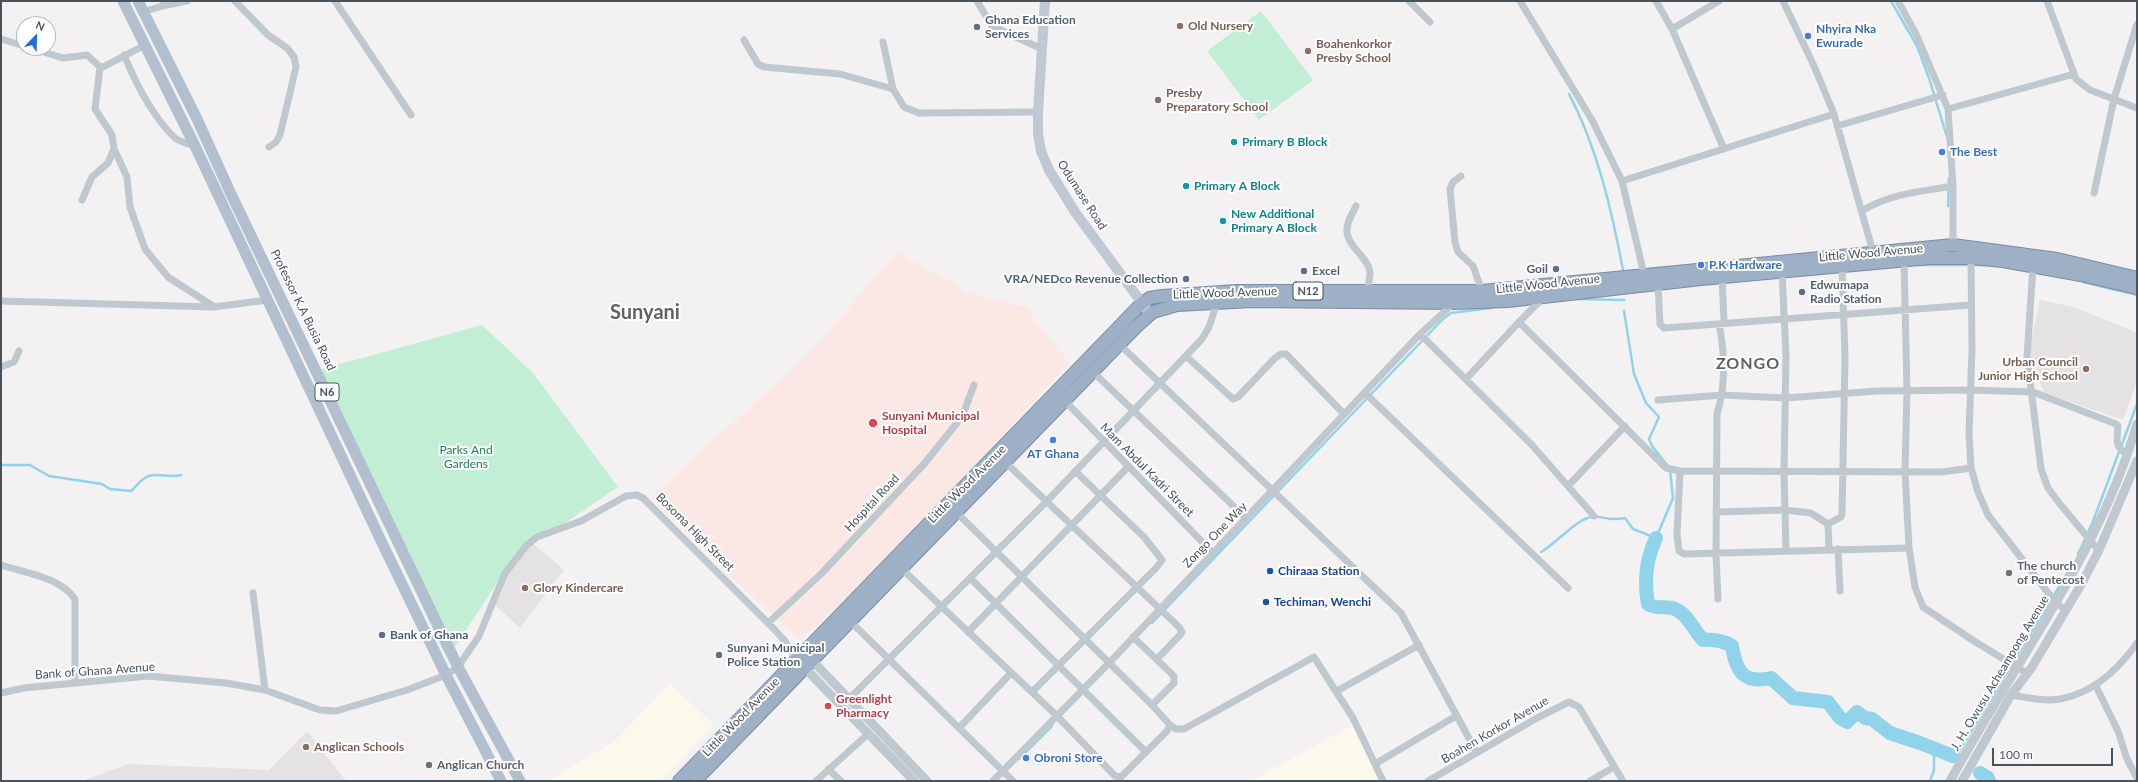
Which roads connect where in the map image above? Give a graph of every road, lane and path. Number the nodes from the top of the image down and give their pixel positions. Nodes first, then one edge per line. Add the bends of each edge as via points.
1 (123, 1) edge
2 (138, 1) edge
3 (187, 1) edge
4 (235, 1) edge
5 (335, 1) edge
6 (977, 1) edge
7 (1045, 1) edge
8 (1409, 1) edge
9 (1520, 1) edge
10 (1656, 1) edge
11 (1719, 1) edge
12 (1782, 1) edge
13 (1898, 1) edge
14 (2047, 1) edge
15 (163, 4) edge
16 (143, 12) junction
17 (1430, 22) dead end
18 (2137, 24) edge
19 (1672, 28) junction
20 (1, 39) edge
21 (744, 40) dead end
22 (883, 42) dead end
23 (16, 44) edge
24 (145, 44) junction
25 (1042, 49) junction
26 (124, 55) junction
27 (56, 56) edge
28 (100, 67) junction
29 (2074, 74) junction
30 (893, 89) junction
31 (1943, 95) junction
32 (2114, 99) junction
33 (1948, 108) junction
34 (2137, 108) edge
35 (1038, 112) junction
36 (1834, 114) junction
37 (411, 115) dead end
38 (1837, 126) junction
39 (196, 146) junction
40 (268, 147) dead end
41 (114, 149) junction
42 (1724, 149) junction
43 (1460, 176) dead end
44 (1622, 181) junction
45 (1953, 186) junction
46 (2094, 193) dead end
47 (82, 200) dead end
48 (1356, 206) dead end
49 (1861, 211) junction
50 (1953, 245) junction
51 (1873, 252) junction
52 (1970, 258) junction
53 (1904, 260) junction
54 (1842, 266) junction
55 (2034, 266) junction
56 (1782, 272) junction
57 (1644, 274) junction
58 (1722, 277) junction
59 (2137, 278) edge
60 (1658, 284) junction
61 (2137, 288) edge
62 (1368, 290) junction
63 (1482, 291) junction
64 (1545, 296) junction
65 (267, 300) junction
66 (1, 301) edge
67 (1142, 303) junction
68 (1217, 303) junction
69 (1454, 303) junction
70 (1971, 305) junction
71 (214, 307) junction
72 (1906, 311) junction
73 (1150, 314) junction
74 (1845, 316) junction
75 (1784, 319) junction
76 (1519, 322) junction
77 (1722, 323) junction
78 (1420, 334) junction
79 (1119, 344) junction
80 (19, 351) dead end
81 (1186, 356) junction
82 (1, 367) edge
83 (1093, 372) junction
84 (1466, 378) junction
85 (1158, 383) junction
86 (974, 385) dead end
87 (1969, 390) junction
88 (1907, 391) junction
89 (2033, 392) junction
90 (1365, 393) junction
91 (1844, 393) junction
92 (1722, 395) junction
93 (1786, 398) junction
94 (1658, 400) dead end
95 (1065, 401) junction
96 (1132, 411) junction
97 (1344, 414) junction
98 (1625, 426) junction
99 (2137, 427) edge
100 (1103, 442) junction
101 (2128, 454) junction
102 (1005, 462) junction
103 (2136, 466) edge
104 (1128, 467) junction
105 (1971, 468) junction
106 (1075, 471) junction
107 (1674, 471) junction
108 (1717, 472) junction
109 (1843, 472) junction
110 (1905, 472) junction
111 (1784, 473) junction
112 (1569, 485) junction
113 (1272, 491) junction
114 (1100, 496) junction
115 (1047, 500) junction
116 (1785, 510) junction
117 (956, 512) junction
118 (1716, 512) junction
119 (1594, 516) dead end
120 (1246, 518) junction
121 (1071, 524) junction
122 (1828, 524) junction
123 (924, 527) junction
124 (933, 537) junction
125 (2091, 541) junction
126 (905, 546) junction
127 (1909, 548) junction
128 (1829, 549) junction
129 (1838, 549) junction
130 (1786, 550) junction
131 (2099, 551) junction
132 (996, 553) junction
133 (1213, 553) junction
134 (1716, 555) junction
135 (915, 556) junction
136 (1, 565) edge
137 (902, 569) junction
138 (1021, 577) junction
139 (970, 578) junction
140 (1136, 587) junction
141 (1568, 588) dead end
142 (1840, 591) dead end
143 (253, 592) dead end
144 (1718, 599) dead end
145 (2056, 603) junction
146 (995, 604) junction
147 (942, 607) junction
148 (1159, 609) junction
149 (2066, 610) junction
150 (849, 620) junction
151 (768, 623) junction
152 (968, 632) junction
153 (1133, 637) junction
154 (1086, 638) junction
155 (2137, 643) edge
156 (1418, 645) junction
157 (1156, 658) junction
158 (889, 659) junction
159 (805, 660) junction
160 (1110, 662) junction
161 (1057, 666) junction
162 (458, 667) junction
163 (2018, 667) junction
164 (1011, 673) junction
165 (2028, 674) junction
166 (446, 675) junction
167 (75, 682) junction
168 (2096, 686) junction
169 (1082, 689) junction
170 (265, 690) junction
171 (1337, 690) junction
172 (1032, 692) junction
173 (1, 693) edge
174 (2011, 695) junction
175 (848, 700) junction
176 (1152, 705) junction
177 (1056, 716) junction
178 (1456, 716) junction
179 (1170, 725) junction
180 (959, 728) junction
181 (868, 734) junction
182 (1146, 752) junction
183 (1477, 753) junction
184 (1375, 764) junction
185 (1614, 767) junction
186 (828, 770) junction
187 (1003, 771) junction
188 (2137, 778) edge
189 (501, 781) edge
190 (520, 781) edge
191 (679, 781) edge
192 (695, 781) edge
193 (816, 781) edge
194 (841, 781) edge
195 (914, 781) edge
196 (927, 781) edge
197 (993, 781) edge
198 (1013, 781) edge
199 (1383, 781) edge
200 (1428, 781) edge
201 (1590, 781) edge
202 (1623, 781) edge
203 (1950, 781) edge
204 (1962, 781) edge

1 - 24 main road, N6
2 - 16 main road, Professor K.A Busia Road / N6
3 - 15 street
4 - 40 street via 294,57 296,67 280,135 276,142
5 - 37 street
6 - 25 street via 992,26
7 - 25 main road, Odumase Road
8 - 17 street
9 - 44 street via 1592,120
10 - 19 street
11 - 19 street
12 - 36 street
13 - 31 street via 1917,36
14 - 29 street
15 - 16 street
16 - 162 main road, Professor K.A Busia Road / N6 via 197,119
18 - 32 street
19 - 42 street
20 - 23 street
21 - 30 street via 758,64 764,67 840,74
22 - 30 street
24 - 26 street
24 - 39 main road, N6
25 - 35 main road, Odumase Road
26 - 28 street
26 - 39 street via 145,98 176,139
27 - 28 street via 63,58 87,55
28 - 41 street via 95,109 112,136
29 - 32 street via 2090,90
29 - 33 street
30 - 35 street via 904,107 919,113
31 - 33 street
31 - 38 street
32 - 34 street
32 - 46 street
33 - 45 street
35 - 67 main road, Odumase Road via 1040,146 1049,170 1075,212
36 - 38 street
36 - 42 street
38 - 49 street
39 - 65 main road, N6
41 - 47 street via 108,163 92,177
41 - 71 street via 127,177 130,207 145,249 168,277
42 - 44 street
43 - 63 street via 1450,189 1454,242 1458,252 1473,266
44 - 57 street
45 - 49 street via 1894,196 1880,200
45 - 50 street
48 - 62 street via 1347,232 1368,267
49 - 51 street
50 - 51 highway, Little Wood Avenue / N12
50 - 59 highway, Little Wood Avenue / N12 via 2057,259
51 - 57 highway, Little Wood Avenue / N12
52 - 53 highway, Little Wood Avenue / N12
52 - 55 highway, Little Wood Avenue / N12
52 - 70 street
53 - 54 highway, Little Wood Avenue / N12
53 - 72 street
54 - 56 highway, Little Wood Avenue / N12
54 - 74 street
55 - 61 highway, Little Wood Avenue / N12
55 - 89 street via 2027,357
56 - 58 highway, Little Wood Avenue / N12
56 - 75 street
57 - 63 highway, Little Wood Avenue / N12
58 - 60 highway, Little Wood Avenue / N12
58 - 77 street
60 - 64 highway, Little Wood Avenue / N12
60 - 77 street via 1661,327
62 - 63 highway, Little Wood Avenue / N12
62 - 67 highway, Little Wood Avenue / N12 via 1237,291 1162,296 1150,298
64 - 69 highway, Little Wood Avenue / N12 via 1508,301
64 - 76 street
65 - 71 street
65 - 166 main road, N6
66 - 71 street
67 - 73 main road, Odumase Road
67 - 123 highway, Little Wood Avenue / N12
68 - 69 highway, Little Wood Avenue / N12
68 - 73 highway, Little Wood Avenue / N12 via 1177,305 1161,308
68 - 81 street via 1202,339
69 - 78 street, Zongo One Way
70 - 72 street
70 - 87 street via 1972,348
72 - 74 street
72 - 88 street
73 - 79 highway, Little Wood Avenue / N12
74 - 75 street
74 - 91 street
75 - 77 street
75 - 93 street
76 - 84 street
76 - 98 street
77 - 92 street
78 - 84 street
78 - 90 street, Zongo One Way
79 - 83 highway, Little Wood Avenue / N12
79 - 85 street
80 - 82 street via 14,362
81 - 85 street
81 - 97 street via 1233,399 1238,397 1275,358 1280,354 1286,354
83 - 95 highway, Little Wood Avenue / N12
83 - 96 street
84 - 112 street
85 - 96 street
85 - 113 street
86 - 151 street, Hospital Road via 957,424 924,464 821,574
87 - 88 street
87 - 89 street
87 - 105 street
88 - 91 street
88 - 110 street
89 - 101 street via 2116,424 2117,446
89 - 125 street via 2044,479 2060,504
90 - 97 street, Zongo One Way
90 - 141 street
91 - 93 street
91 - 109 street
92 - 93 street
92 - 94 street
92 - 108 street via 1717,414
93 - 111 street
95 - 100 street, Mam Abdul Kadri Street
95 - 102 highway, Little Wood Avenue / N12
96 - 100 street
96 - 120 street
97 - 113 street, Zongo One Way
98 - 107 street
98 - 112 street
99 - 101 street, J. H. Owusu Acheampong Avenue
100 - 104 street, Mam Abdul Kadri Street
100 - 106 street
101 - 125 street, J. H. Owusu Acheampong Avenue
102 - 115 street
102 - 117 highway, Little Wood Avenue / N12
103 - 131 street, J. H. Owusu Acheampong Avenue
104 - 114 street
104 - 133 street, Mam Abdul Kadri Street
105 - 110 street via 1942,472
105 - 145 street via 1988,515
106 - 114 street
106 - 115 street
107 - 108 street
107 - 134 street via 1679,551 1688,556
108 - 111 street
108 - 118 street
109 - 110 street
109 - 111 street
109 - 122 street via 1842,514
110 - 127 street
111 - 116 street
112 - 119 street
113 - 120 street, Zongo One Way
113 - 156 street via 1401,613
114 - 121 street
114 - 140 street via 1144,538 1162,560
115 - 121 street
115 - 132 street
116 - 118 street
116 - 122 street via 1810,513
116 - 130 street
117 - 124 highway, Little Wood Avenue / N12
117 - 132 street
118 - 134 street
120 - 133 street, Zongo One Way
121 - 138 street
121 - 140 street
122 - 128 street
123 - 124 highway
123 - 126 highway, Little Wood Avenue / N12
124 - 135 highway, Little Wood Avenue / N12
125 - 131 street
125 - 145 street, J. H. Owusu Acheampong Avenue
126 - 135 highway
126 - 159 highway, Little Wood Avenue / N12
127 - 129 street
127 - 163 street via 1915,587 1924,606 1974,641
128 - 129 street
128 - 130 street
129 - 142 street
130 - 134 street
131 - 149 street, J. H. Owusu Acheampong Avenue
132 - 138 street
132 - 139 street
133 - 148 street, Zongo One Way
134 - 144 street
135 - 137 highway, Little Wood Avenue / N12
136 - 167 street via 60,584 75,598
137 - 147 street
137 - 150 highway, Little Wood Avenue / N12
138 - 146 street
138 - 154 street
139 - 146 street
139 - 147 street
140 - 148 street
140 - 154 street
143 - 170 street
145 - 149 street
145 - 163 street, J. H. Owusu Acheampong Avenue
146 - 152 street
146 - 161 street
147 - 152 street
147 - 158 street
148 - 153 street, Zongo One Way
148 - 157 street via 1182,632
149 - 165 street, J. H. Owusu Acheampong Avenue
150 - 158 street
150 - 159 highway, Little Wood Avenue / N12
151 - 159 street, Bosoma High Street
151 - 162 street, Bosoma High Street via 644,498 637,495 626,496 581,521 537,536 527,545 505,573 480,636
152 - 164 street
153 - 157 street
153 - 160 street, Zongo One Way
154 - 160 street
154 - 161 street
155 - 168 street via 2125,661
156 - 171 street
156 - 178 street
157 - 176 street via 1175,680
158 - 175 street
158 - 180 street
159 - 175 street, Bosoma High Street
159 - 181 street, Bosoma High Street
159 - 191 highway, Little Wood Avenue / N12
159 - 192 highway, Little Wood Avenue / N12
160 - 169 street, Zongo One Way
160 - 176 street
161 - 169 street
161 - 172 street
162 - 166 street, Bank of Ghana Avenue
162 - 190 main road, Professor K.A Busia Road / N6
163 - 165 street
163 - 203 street, J. H. Owusu Acheampong Avenue
164 - 172 street
164 - 180 street
165 - 174 street, J. H. Owusu Acheampong Avenue
166 - 170 street, Bank of Ghana Avenue via 408,690 336,711 320,710
166 - 189 main road, N6
167 - 170 street, Bank of Ghana Avenue via 148,676 226,683
167 - 173 street, Bank of Ghana Avenue
168 - 174 street via 2059,699
168 - 188 street
169 - 177 street, Zongo One Way
169 - 182 street
171 - 179 street via 1314,657 1184,729 1176,729
171 - 184 street
172 - 177 street
174 - 204 street, J. H. Owusu Acheampong Avenue
175 - 196 street, Bosoma High Street
176 - 179 street
177 - 182 street via 1115,776 1121,777
177 - 187 street, Zongo One Way
178 - 183 street
178 - 184 street
179 - 182 street via 1168,731
180 - 187 street
181 - 186 street
181 - 195 street, Bosoma High Street
183 - 185 street, Boahen Korkor Avenue via 1562,705 1574,703 1579,707
183 - 200 street, Boahen Korkor Avenue
184 - 199 street
185 - 201 street
185 - 202 street
186 - 193 street
186 - 194 street
187 - 197 street, Zongo One Way
187 - 198 street

